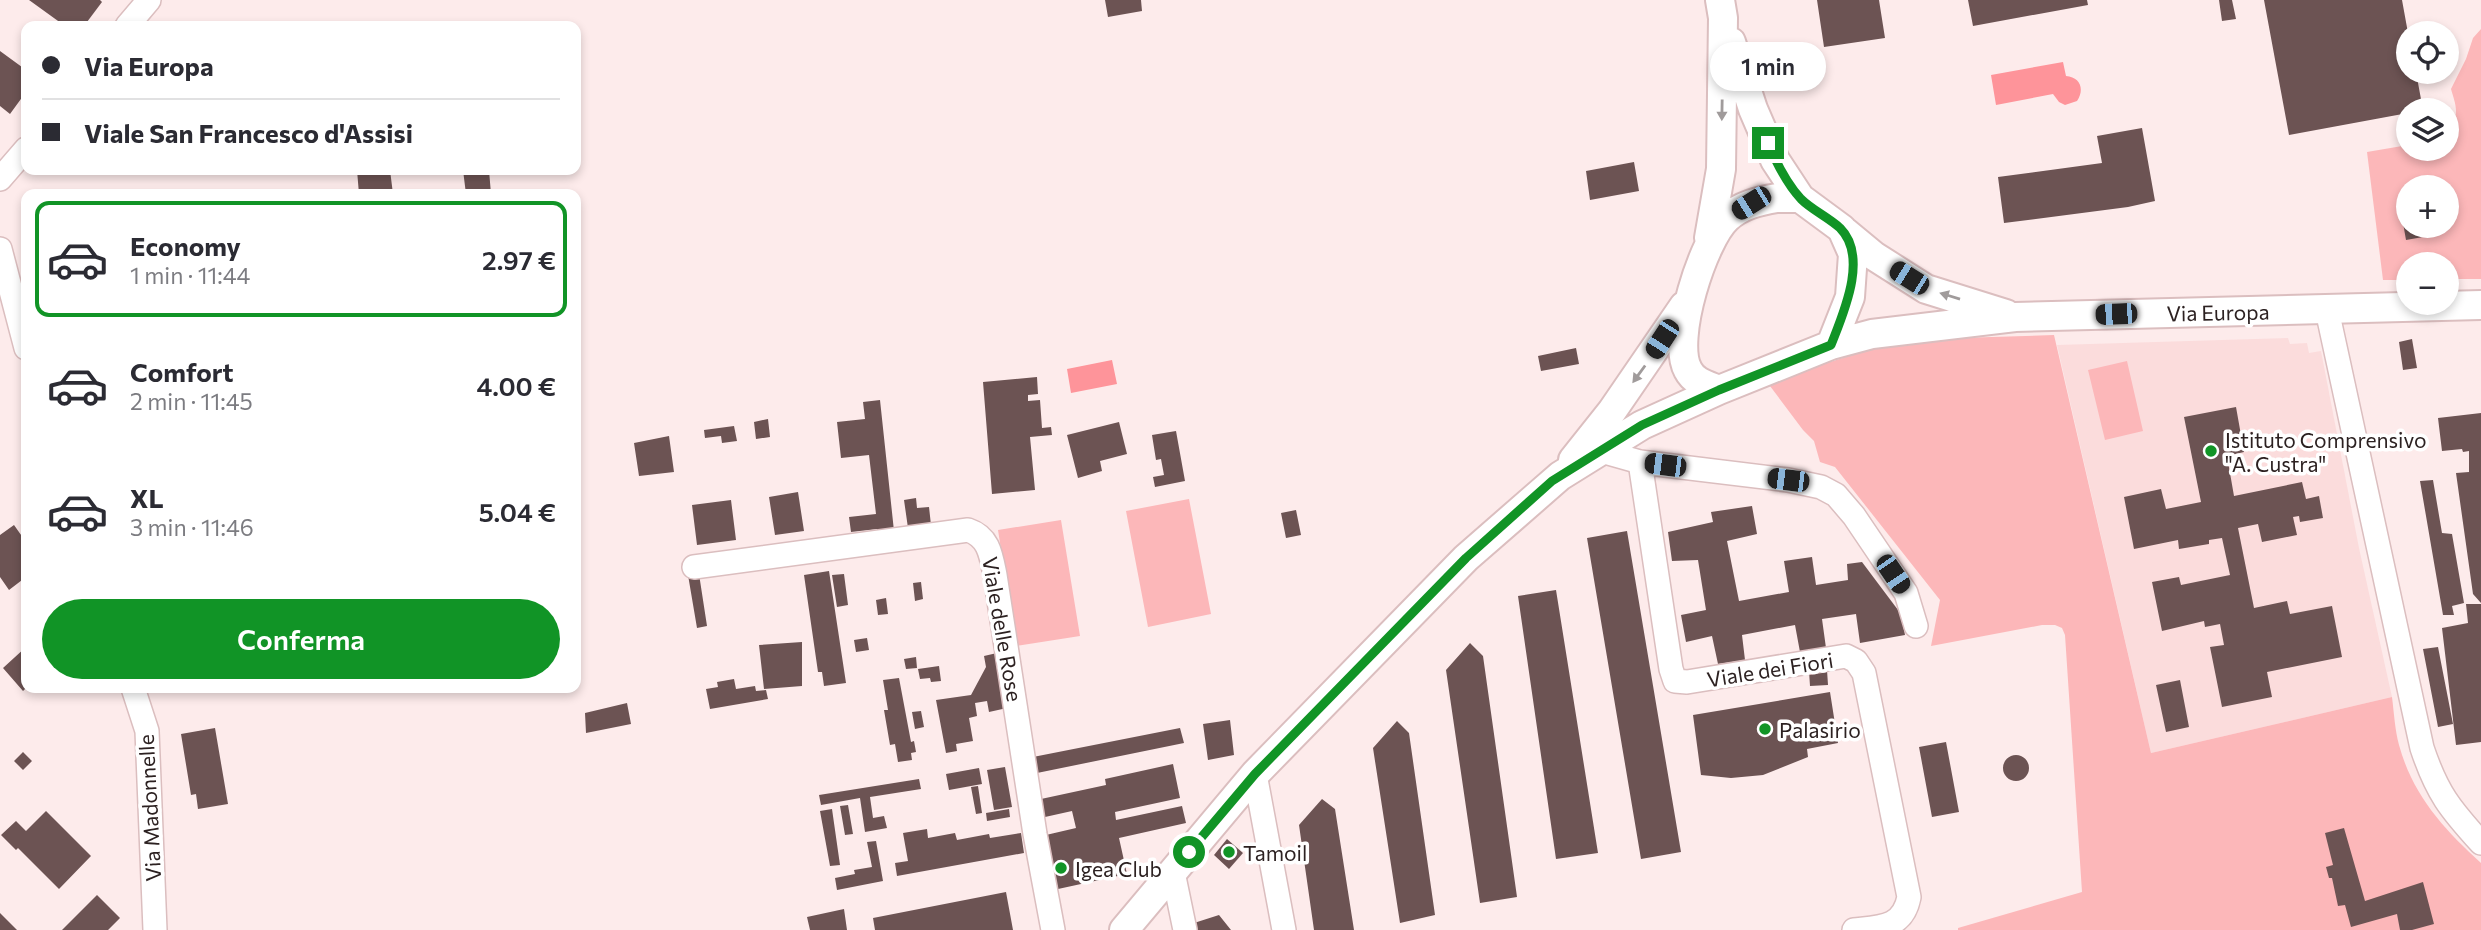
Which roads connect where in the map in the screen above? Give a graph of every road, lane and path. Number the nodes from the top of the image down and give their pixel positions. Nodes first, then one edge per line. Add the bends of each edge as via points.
1 (149, 0) edge
2 (1722, 9) edge
3 (131, 21) edge
4 (21, 155) edge
5 (0, 179) edge
6 (1800, 198) junction
7 (1842, 229) junction
8 (1709, 244) junction
9 (0, 249) edge
10 (1690, 297) junction
11 (2481, 305) edge
12 (2327, 310) junction
13 (2015, 317) junction
14 (21, 329) edge
15 (1831, 345) junction
16 (1719, 390) junction
17 (1601, 451) junction
18 (1640, 462) junction
19 (1560, 476) junction
20 (694, 567) dead end
21 (1916, 626) dead end
22 (135, 693) edge
23 (1255, 774) junction
24 (2478, 835) edge
25 (1173, 872) junction
26 (155, 930) edge
27 (1053, 930) edge
28 (1124, 930) edge
29 (1185, 930) edge
30 (1284, 930) edge
31 (1854, 930) edge

1 - 3 street
2 - 6 street via 1753,109 1775,160
2 -> 8 street via 1721,169
4 - 5 street
6 - 7 street
6 - 8 street via 1751,203 1727,218
13 -> 7 street via 1926,289
7 - 15 street via 1853,254 1850,298
8 - 10 street
9 - 14 street
10 - 16 street via 1684,332 1687,369 1695,380
10 -> 19 street via 1612,411
11 - 12 street, Via Europa
12 - 13 street, Via Europa
12 - 24 street via 2422,748 2443,800
13 - 15 street, Via Europa via 1872,334
15 - 16 street
16 - 17 street via 1642,425
17 - 18 street
17 - 19 street
18 - 21 street via 1788,480 1836,495 1906,593
18 - 31 street, Viale dei Fiori via 1675,681 1846,656 1864,673 1909,897 1907,910 1887,926
19 - 23 street via 1466,558
20 - 27 street, Viale delle Rose via 968,530 979,533 989,546 995,575
22 - 26 street, Via Madonnelle via 147,731
23 - 25 street
23 - 30 street
25 - 28 street
25 - 29 street

